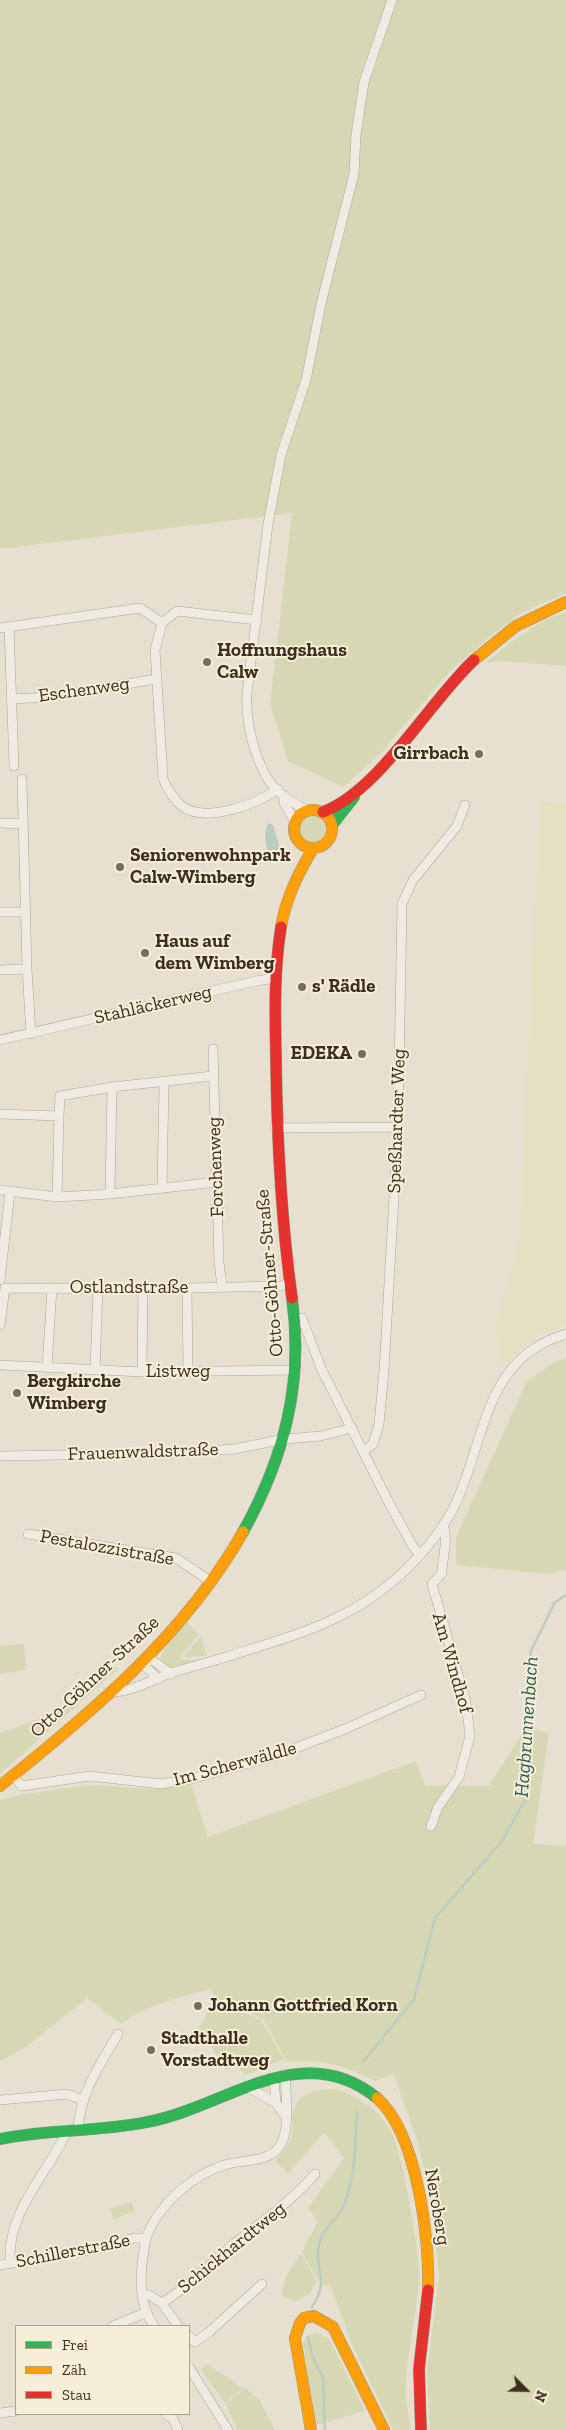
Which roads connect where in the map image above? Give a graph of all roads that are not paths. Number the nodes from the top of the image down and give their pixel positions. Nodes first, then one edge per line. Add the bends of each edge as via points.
1 (392, 0) edge
2 (566, 602) edge
3 (256, 620) junction
4 (162, 623) junction
5 (4, 628) edge
6 (156, 679) junction
7 (11, 699) junction
8 (14, 766) dead end
9 (22, 779) dead end
10 (278, 789) junction
11 (360, 789) junction
12 (284, 797) junction
13 (465, 805) dead end
14 (307, 811) junction
15 (323, 812) junction
16 (295, 822) junction
17 (0, 823) edge
18 (23, 824) junction
19 (332, 825) junction
20 (307, 847) junction
21 (0, 912) edge
22 (25, 912) junction
23 (27, 969) junction
24 (0, 970) edge
25 (276, 978) junction
26 (32, 1034) junction
27 (0, 1040) edge
28 (213, 1049) dead end
29 (213, 1076) junction
30 (164, 1083) junction
31 (112, 1087) junction
32 (0, 1114) edge
33 (59, 1116) junction
34 (398, 1127) junction
35 (276, 1128) junction
36 (217, 1182) junction
37 (162, 1188) junction
38 (0, 1190) edge
39 (10, 1192) junction
40 (110, 1194) junction
41 (57, 1197) junction
42 (290, 1282) junction
43 (2, 1283) edge
44 (222, 1286) junction
45 (52, 1288) junction
46 (98, 1288) junction
47 (187, 1288) junction
48 (143, 1289) junction
49 (295, 1319) junction
50 (0, 1325) edge
51 (566, 1334) edge
52 (0, 1365) edge
53 (47, 1367) junction
54 (95, 1370) junction
55 (296, 1370) junction
56 (142, 1372) junction
57 (188, 1373) junction
58 (352, 1428) junction
59 (285, 1439) junction
60 (364, 1451) junction
61 (0, 1456) edge
62 (443, 1526) junction
63 (28, 1534) dead end
64 (420, 1555) junction
65 (210, 1582) junction
66 (146, 1656) junction
67 (171, 1674) junction
68 (158, 1679) junction
69 (110, 1692) junction
70 (421, 1695) dead end
71 (13, 1776) junction
72 (0, 1786) edge
73 (430, 1826) dead end
74 (118, 2034) dead end
75 (279, 2077) junction
76 (248, 2087) junction
77 (0, 2100) edge
78 (83, 2100) junction
79 (276, 2103) junction
80 (285, 2116) junction
81 (78, 2129) junction
82 (65, 2130) junction
83 (0, 2139) edge
84 (315, 2174) dead end
85 (146, 2238) junction
86 (10, 2263) junction
87 (0, 2265) edge
88 (262, 2284) dead end
89 (142, 2294) junction
90 (162, 2303) junction
91 (145, 2313) junction
92 (115, 2325) edge
93 (153, 2325) edge
94 (177, 2325) edge
95 (190, 2337) edge
96 (190, 2369) edge
97 (15, 2411) edge
98 (0, 2413) edge
99 (167, 2415) edge
100 (178, 2430) edge
101 (228, 2430) edge
102 (311, 2430) edge
103 (384, 2430) edge
104 (421, 2430) edge

1 - 3 street via 364,82 354,174 320,304 306,380 281,455 268,524
2 - 11 street via 530,618 492,644 449,686 390,760
3 - 4 street via 177,611
3 - 10 street via 246,712 255,751 263,770
4 - 5 street via 140,608
4 - 6 street via 155,650
5 - 7 street
6 - 7 street, Eschenweg via 50,697
6 - 10 street via 163,779 172,796 185,808 208,813 237,808
7 - 8 street
9 - 18 street
10 - 12 street
11 - 15 street
11 - 19 street
12 - 14 street
12 - 16 street
13 - 34 street, Speßhardter Weg via 458,826 413,880 402,904
14 - 15 street
14 - 16 street
15 - 19 street
16 - 20 street via 296,837
17 - 18 street
18 - 22 street
19 - 20 street via 331,837 324,846
20 - 25 street, Otto-Göhner-Straße via 285,910
21 - 22 street
22 - 23 street
23 - 24 street
23 - 26 street
25 - 26 street, Stahläckerweg
25 - 35 street, Otto-Göhner-Straße
26 - 27 street, Stahläckerweg
28 - 29 street, Forchenweg
29 - 30 street
29 - 36 street, Forchenweg
30 - 31 street
30 - 37 street
31 - 33 street via 57,1096
31 - 40 street
32 - 33 street
33 - 41 street
34 - 35 street
34 - 60 street, Speßhardter Weg via 379,1424 373,1444
35 - 42 street, Otto-Göhner-Straße
36 - 37 street
36 - 44 street, Forchenweg
37 - 40 street
38 - 39 street
39 - 41 street
39 - 43 street
40 - 41 street
42 - 44 street, Ostlandstraße via 281,1286
42 - 49 street, Otto-Göhner-Straße
43 - 45 street, Ostlandstraße
43 - 50 street
44 - 47 street, Ostlandstraße
45 - 46 street, Ostlandstraße
45 - 53 street
46 - 48 street, Ostlandstraße
46 - 54 street
47 - 48 street, Ostlandstraße
47 - 57 street
48 - 56 street
49 - 55 street, Otto-Göhner-Straße
49 - 58 street via 302,1318 321,1368
51 - 62 street, Am Windhof via 543,1342 507,1372
52 - 53 street, Listweg
53 - 54 street, Listweg
54 - 56 street, Listweg
55 - 57 street, Listweg
55 - 59 street, Otto-Göhner-Straße
56 - 57 street, Listweg
58 - 59 street, Frauenwaldstraße via 321,1436
58 - 60 street
59 - 61 street, Frauenwaldstraße via 234,1449 182,1453
59 - 65 street, Otto-Göhner-Straße via 256,1510
60 - 64 street
62 - 64 street, Am Windhof
62 - 73 street, Am Windhof via 447,1535 442,1573 432,1584 466,1702 470,1736 459,1777 438,1807
63 - 65 street, Pestalozzistraße via 176,1558
64 - 67 street, Am Windhof via 380,1593 335,1620
65 - 66 street, Otto-Göhner-Straße via 178,1623
66 - 67 street
66 - 68 street via 146,1667
66 - 69 street, Otto-Göhner-Straße
67 - 68 street, Am Windhof
68 - 69 street, Am Windhof via 124,1692
69 - 71 street, Otto-Göhner-Straße
70 - 71 street, Im Scherwäldle via 275,1756 178,1782 160,1784 90,1776 22,1786
71 - 72 street, Otto-Göhner-Straße
74 - 78 street
75 - 76 street, Neroberg
75 - 79 street
75 - 80 street via 287,2101
75 - 104 street, Neroberg via 321,2073 347,2078 363,2086 398,2123 407,2143 428,2261 428,2293 418,2373
76 - 79 street
76 - 81 street, Neroberg via 150,2122
77 - 78 street via 68,2094
78 - 81 street
79 - 80 street
80 - 85 street via 284,2138 272,2155 227,2165 191,2182 160,2214
81 - 82 street, Neroberg
82 - 83 street, Neroberg
82 - 86 street via 58,2150 22,2207 9,2246
84 - 90 street, Schickhardtweg via 295,2197
85 - 86 street, Schillerstraße
85 - 89 street
86 - 87 street, Schillerstraße
88 - 95 street via 208,2333 195,2342
89 - 90 street, Schickhardtweg
89 - 91 street
90 - 94 street
91 - 92 street
91 - 93 street
96 - 101 street
97 - 98 street
99 - 100 street
102 - 103 street via 294,2338 301,2319 316,2315 333,2326

